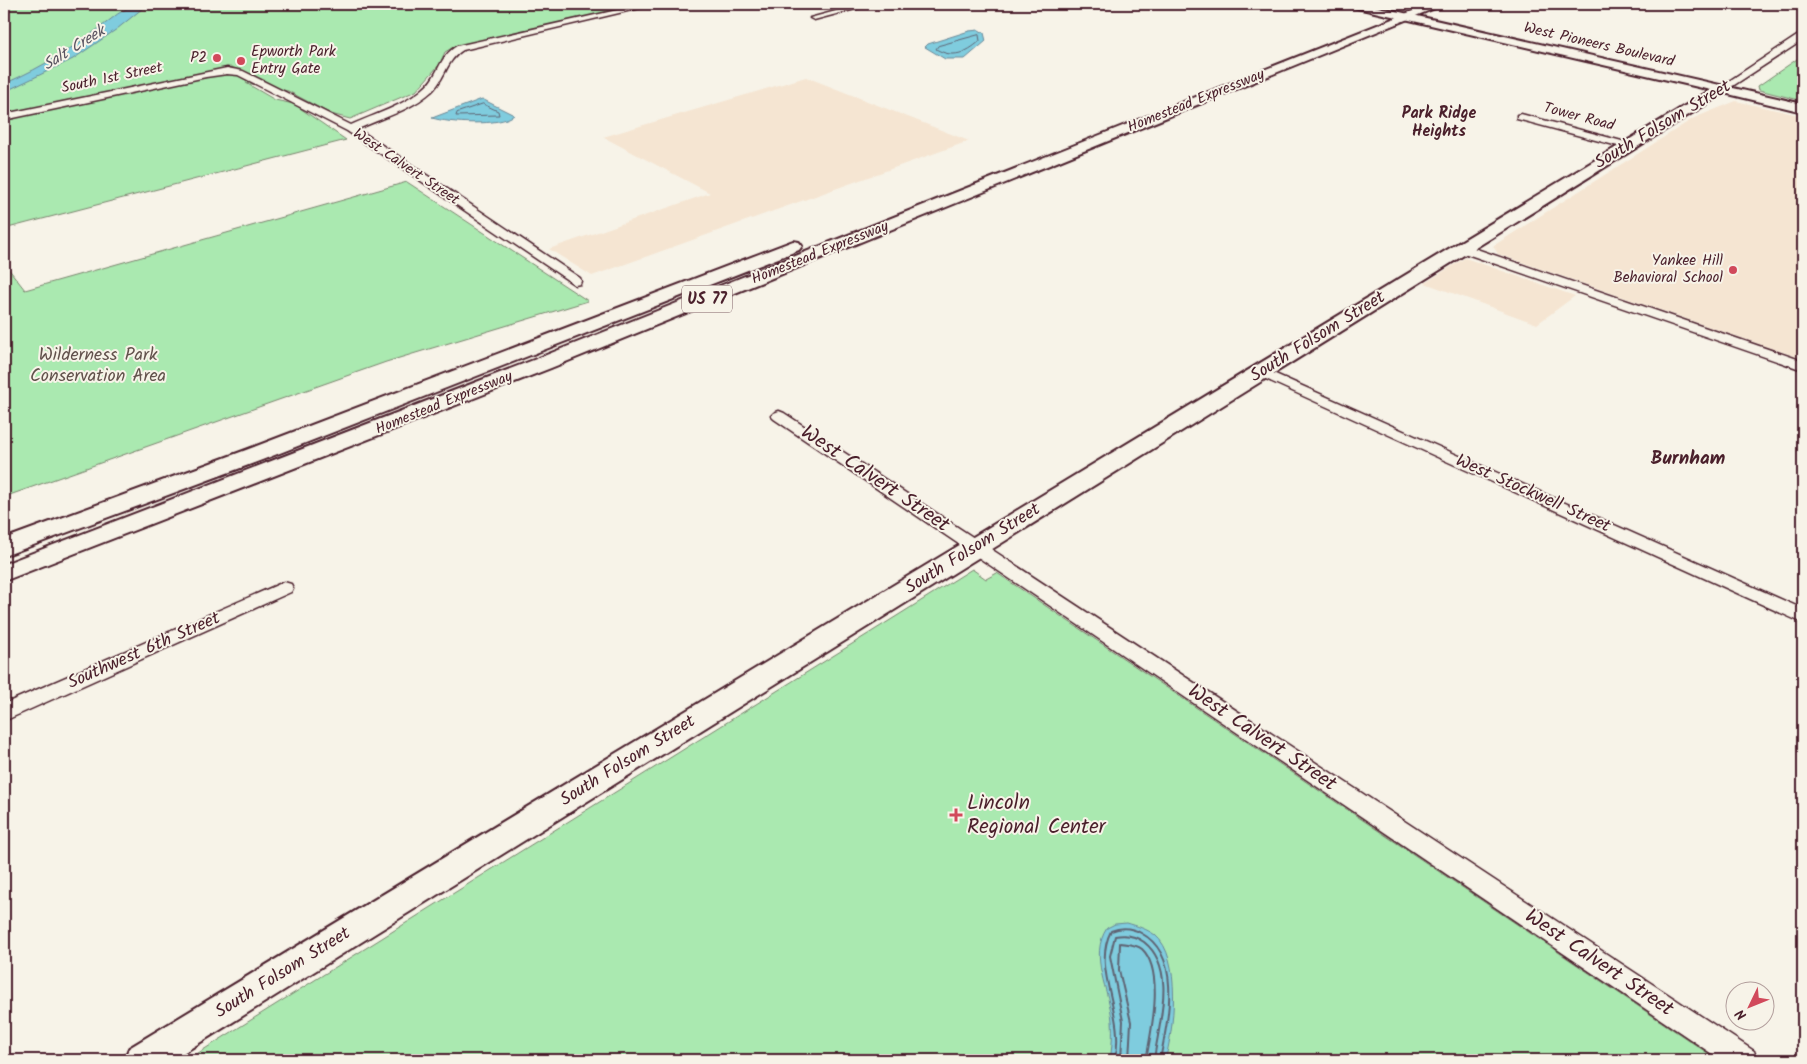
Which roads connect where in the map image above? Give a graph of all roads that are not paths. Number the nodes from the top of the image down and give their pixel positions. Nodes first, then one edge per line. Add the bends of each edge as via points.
1 (653, 4) edge
2 (870, 4) edge
3 (1353, 4) edge
4 (1368, 4) edge
5 (1439, 4) edge
6 (1402, 11) edge
7 (814, 18) dead end
8 (1803, 36) edge
9 (228, 71) joint
10 (1722, 90) junction
11 (1803, 108) edge
12 (1521, 116) dead end
13 (4, 117) edge
14 (351, 129) junction
15 (1629, 146) junction
16 (1462, 248) junction
17 (576, 281) dead end
18 (1803, 366) edge
19 (1262, 372) junction
20 (779, 416) dead end
21 (976, 547) junction
22 (4, 548) edge
23 (4, 573) edge
24 (284, 588) dead end
25 (1803, 617) edge
26 (4, 713) edge
27 (141, 1060) edge
28 (1744, 1060) edge

1 - 14 street via 460,48 447,56 429,89
2 - 7 street
3 - 6 main road, West Pioneers Boulevard
4 - 6 main road, West Pioneers Boulevard
5 - 6 highway, Homestead Expressway / US 77
6 - 10 main road, West Pioneers Boulevard
6 - 22 highway, Homestead Expressway / US 77
6 - 23 highway, Homestead Expressway / US 77 via 580,350
8 - 10 street, South Folsom Street
9 - 13 street, South 1st Street
9 - 14 street, West Calvert Street via 248,76
10 - 11 main road, West Pioneers Boulevard
10 - 15 main road, South Folsom Street
12 - 15 street, Tower Road
14 - 17 street, West Calvert Street
15 - 16 main road, South Folsom Street
16 - 18 street
16 - 19 main road, South Folsom Street
19 - 21 main road, South Folsom Street
19 - 25 street, West Stockwell Street
20 - 21 street, West Calvert Street
21 - 27 main road, South Folsom Street
21 - 28 street, West Calvert Street
24 - 26 street, Southwest 6th Street

